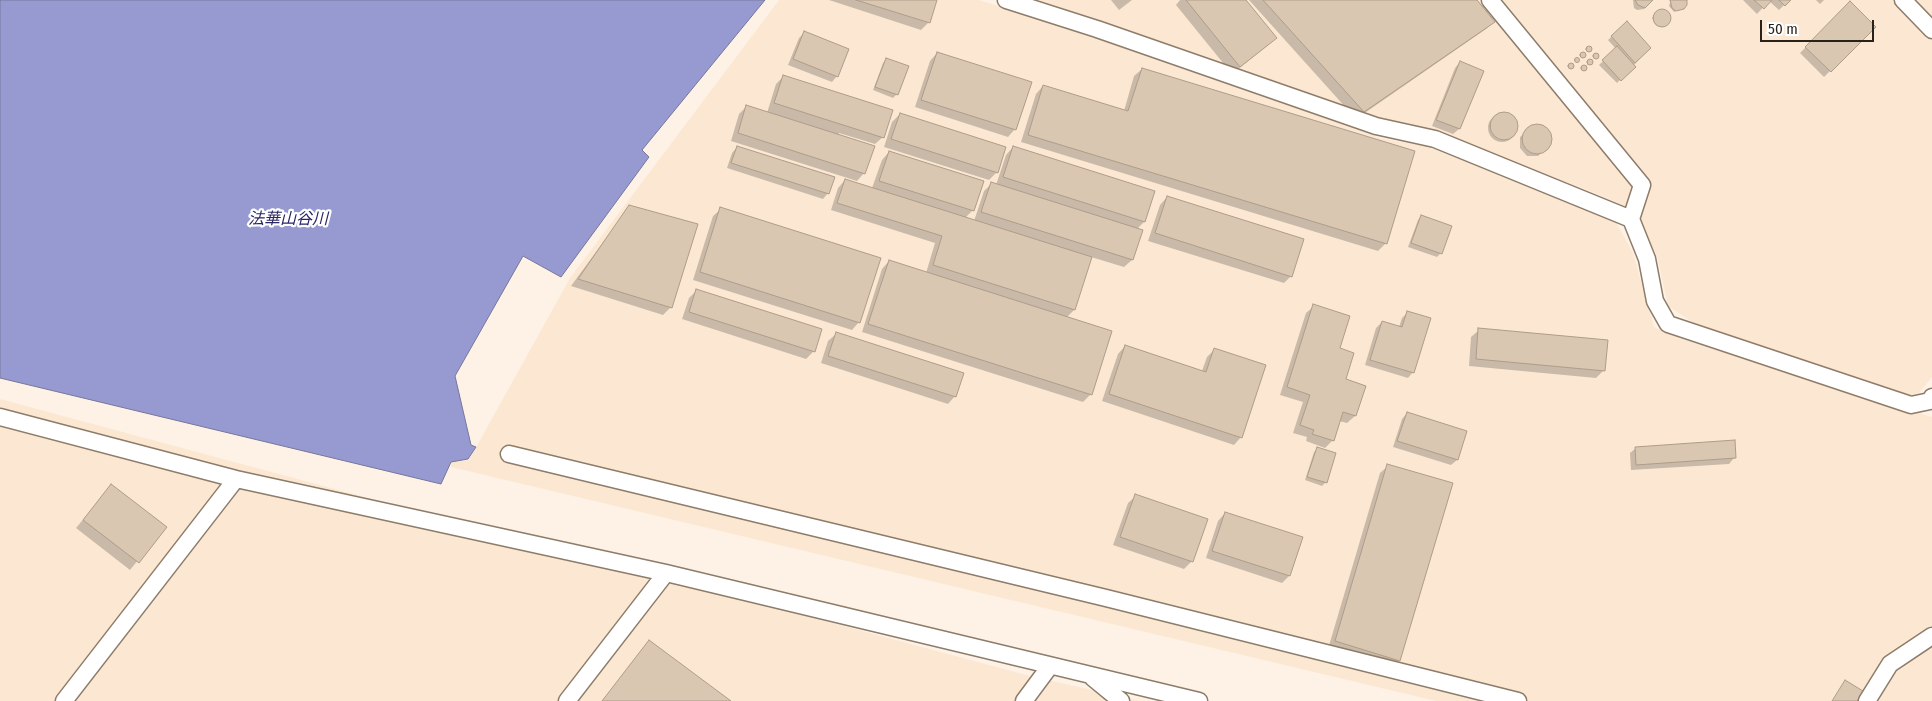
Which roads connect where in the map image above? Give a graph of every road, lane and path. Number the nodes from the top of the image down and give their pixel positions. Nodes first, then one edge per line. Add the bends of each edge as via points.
1 (1006, 0) edge
2 (1490, 0) edge
3 (1903, 0) edge
4 (1932, 30) edge
5 (1631, 218) junction
6 (1932, 397) edge
7 (0, 417) edge
8 (509, 454) dead end
9 (236, 479) junction
10 (666, 573) junction
11 (1932, 636) edge
12 (1050, 666) junction
13 (1089, 675) junction
14 (64, 701) edge
15 (567, 701) edge
16 (1024, 701) edge
17 (1121, 701) edge
18 (1199, 701) edge
19 (1518, 701) edge
20 (1867, 701) edge

1 - 5 street via 1376,126 1435,139
2 - 5 street via 1642,185
3 - 4 street
5 - 6 street via 1647,260 1655,301 1668,324 1911,405 1930,401
7 - 9 street
8 - 19 street
9 - 10 street
9 - 14 street
10 - 12 street
10 - 15 street
11 - 20 street via 1890,664
12 - 13 street
12 - 16 street
13 - 17 street
13 - 18 street

